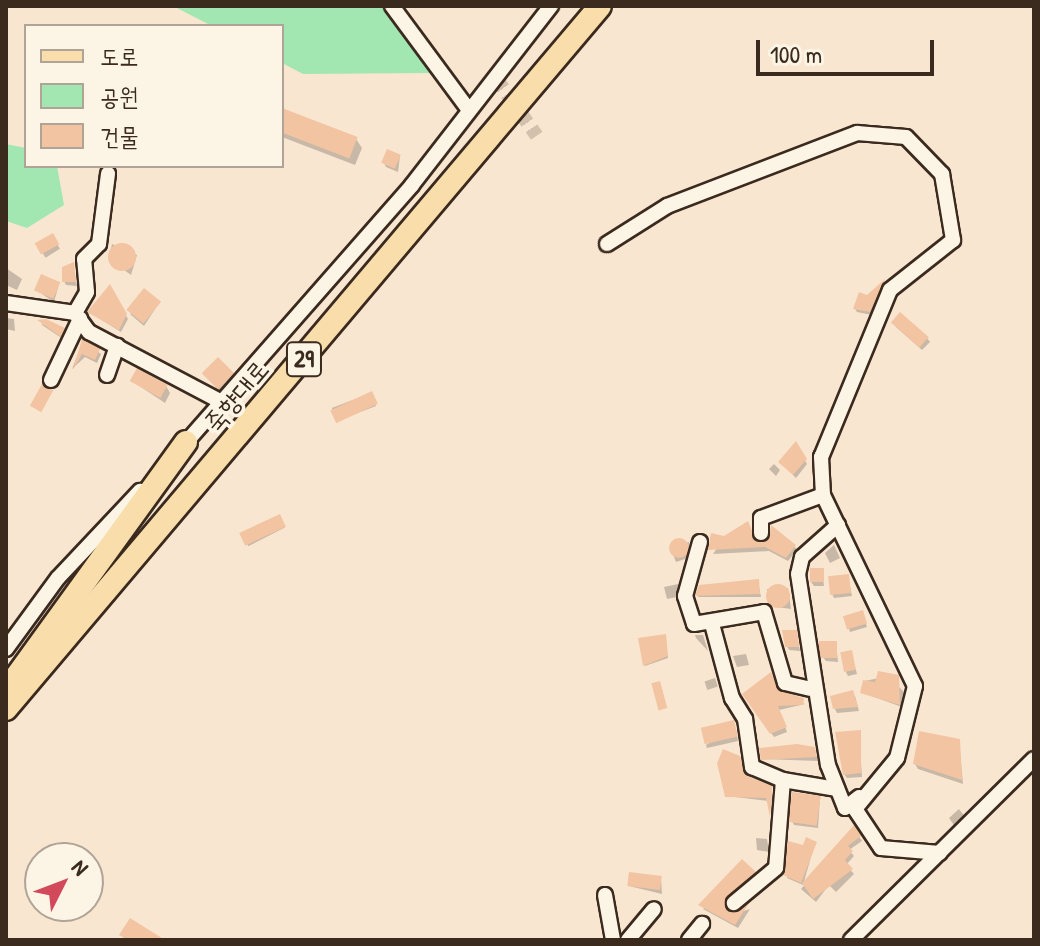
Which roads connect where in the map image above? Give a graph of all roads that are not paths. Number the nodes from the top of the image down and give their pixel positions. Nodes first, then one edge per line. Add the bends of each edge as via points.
1 (392, 6) edge
2 (551, 6) edge
3 (600, 6) edge
4 (469, 110) junction
5 (108, 174) dead end
6 (607, 244) dead end
7 (6, 303) edge
8 (78, 316) junction
9 (117, 346) junction
10 (107, 375) dead end
11 (51, 380) dead end
12 (222, 402) junction
13 (186, 442) junction
14 (823, 495) junction
15 (838, 525) junction
16 (761, 533) dead end
17 (700, 542) dead end
18 (712, 624) junction
19 (6, 649) edge
20 (810, 689) junction
21 (6, 691) edge
22 (6, 709) edge
23 (1034, 759) edge
24 (783, 780) junction
25 (837, 789) junction
26 (859, 797) junction
27 (940, 853) junction
28 (605, 895) dead end
29 (734, 903) dead end
30 (654, 909) dead end
31 (702, 924) dead end
32 (613, 940) edge
33 (628, 940) edge
34 (689, 940) edge
35 (851, 940) edge

1 - 4 street
2 - 4 street
3 - 22 main road, 죽향대로 / 29
4 - 12 street
5 - 8 street via 99,244 84,259 87,292
6 - 14 street via 667,206 857,133 906,137 923,149 950,194 953,240 890,290 878,311 821,457
7 - 8 street
8 - 9 street
8 - 11 street
9 - 10 street
9 - 12 street
12 - 13 street
13 - 19 street via 58,578
13 - 21 main road
14 - 15 street
14 - 16 street via 761,518
15 - 20 street via 802,557 798,574
15 - 26 street via 915,686 897,758
17 - 18 street via 685,596 694,624
18 - 20 street via 764,612 785,683
18 - 24 street via 732,698 745,719 752,767
20 - 25 street
23 - 27 street
24 - 25 street
24 - 29 street via 776,868
25 - 26 street via 845,808
26 - 27 street via 855,809 881,848
27 - 35 street
28 - 32 street
30 - 33 street
31 - 34 street

